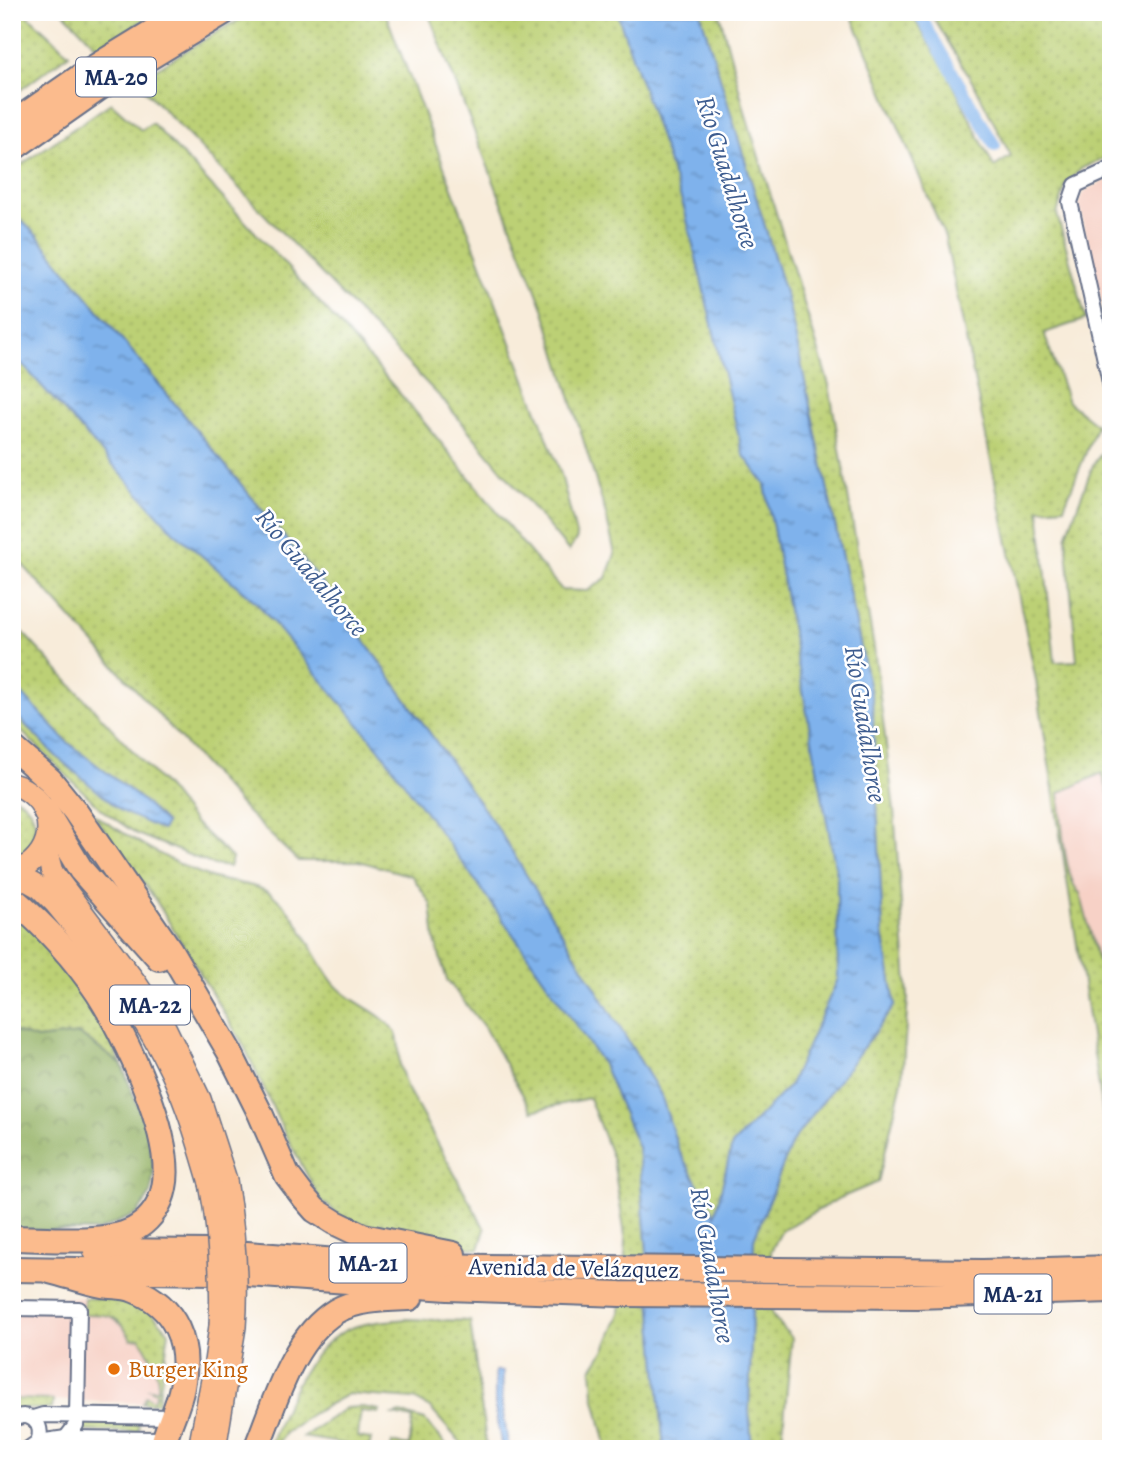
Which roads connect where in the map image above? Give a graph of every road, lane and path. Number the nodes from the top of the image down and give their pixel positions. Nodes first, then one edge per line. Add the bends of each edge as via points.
1 (185, 12) edge
2 (224, 12) edge
3 (12, 124) edge
4 (12, 149) edge
5 (1111, 169) edge
6 (1111, 387) edge
7 (12, 747) edge
8 (12, 784) edge
9 (45, 810) junction
10 (45, 846) junction
11 (12, 872) edge
12 (12, 898) edge
13 (229, 1051) junction
14 (218, 1181) junction
15 (12, 1238) edge
16 (12, 1249) edge
17 (1111, 1259) edge
18 (229, 1263) junction
19 (1111, 1268) edge
20 (12, 1269) edge
21 (1080, 1269) junction
22 (50, 1271) junction
23 (488, 1279) junction
24 (1111, 1290) edge
25 (12, 1308) edge
26 (227, 1326) junction
27 (77, 1415) junction
28 (33, 1418) junction
29 (12, 1420) edge
30 (166, 1435) edge
31 (66, 1438) junction
32 (25, 1447) edge
33 (199, 1449) edge
34 (215, 1449) edge
35 (256, 1449) edge

1 - 3 highway, MA-20
2 - 4 highway, MA-20 via 99,88
5 - 6 street via 1076,185 1070,202
7 - 13 highway via 50,780 75,811 170,950
8 - 9 main road via 36,796
9 - 10 main road, MA-22
9 - 13 highway via 81,870 175,977
10 - 11 main road, MA-22 via 30,864
10 - 14 main road, MA-22 via 52,872 165,1027 200,1099
11 - 14 main road, MA-22 via 55,903 138,1014 184,1101
12 - 15 highway via 60,943 98,993 139,1072 166,1167 160,1203 139,1227 123,1235
13 - 23 highway via 287,1175 315,1210 363,1236 410,1246
14 - 18 main road, MA-22, bridge via 218,1228
16 - 18 highway, Avenida de Velázquez / MA-21
17 - 21 highway
18 - 22 highway, Avenida de Velázquez / MA-21
18 - 23 highway, Avenida de Velázquez / MA-21
18 - 26 main road, bridge
19 - 21 highway, Avenida de Velázquez / MA-21
20 - 22 highway, Avenida de Velázquez / MA-21
21 - 23 highway, Avenida de Velázquez / MA-21 via 532,1267 507,1259
22 - 30 highway via 132,1289 157,1301 173,1320 185,1351 183,1386
23 - 24 highway, Avenida de Velázquez / MA-21 via 620,1294 916,1296
23 - 35 highway via 408,1298 367,1301 337,1311 312,1332 291,1365
25 - 27 street via 79,1309
26 - 33 main road
26 - 34 main road via 222,1415
27 - 28 street
27 - 30 street
27 - 31 street via 76,1426
28 - 29 street via 23,1415
28 - 32 street via 41,1432
30 - 31 street
31 - 32 street

